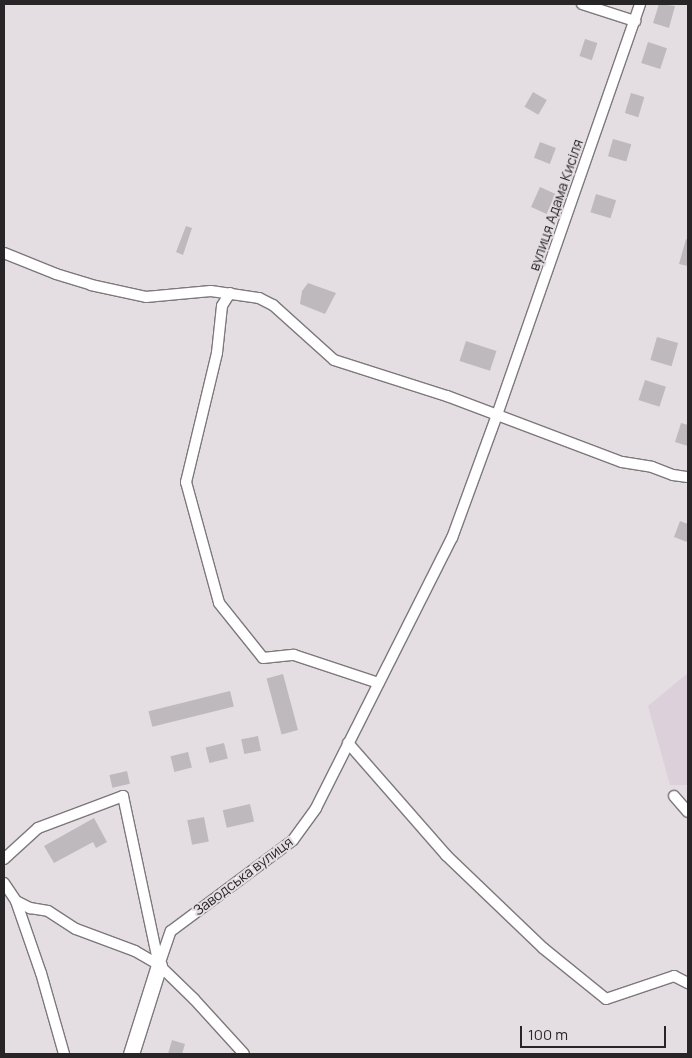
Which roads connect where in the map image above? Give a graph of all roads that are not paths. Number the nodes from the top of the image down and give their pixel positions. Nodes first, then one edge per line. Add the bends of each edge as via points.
1 (582, 4) edge
2 (640, 4) edge
3 (635, 21) junction
4 (4, 253) edge
5 (230, 293) junction
6 (497, 416) junction
7 (688, 477) edge
8 (379, 680) junction
9 (348, 743) junction
10 (674, 796) dead end
11 (688, 812) edge
12 (4, 859) edge
13 (4, 882) edge
14 (16, 901) junction
15 (159, 965) junction
16 (688, 983) edge
17 (64, 1054) edge
18 (131, 1054) edge
19 (244, 1054) edge

1 - 3 street
2 - 3 street, вулиця Адама Кисіля
3 - 6 street, вулиця Адама Кисіля
4 - 5 street via 56,274 146,297 211,290
5 - 6 street via 259,298 273,305 334,360 447,396
5 - 8 street via 222,306 217,353 186,482 219,603 264,658 294,655
6 - 7 street via 622,462
6 - 8 street, вулиця Адама Кисіля via 452,538
8 - 9 street, Заводська вулиця
9 - 15 street, Заводська вулиця via 316,808 293,840 172,931
9 - 16 street via 446,855 543,948 606,999 674,976
10 - 11 street
12 - 15 street, Заводська вулиця via 38,828 123,796
13 - 14 street
14 - 15 street via 30,908 48,911 76,929 135,951
14 - 17 street
15 - 18 street, Заводська вулиця
15 - 19 street

